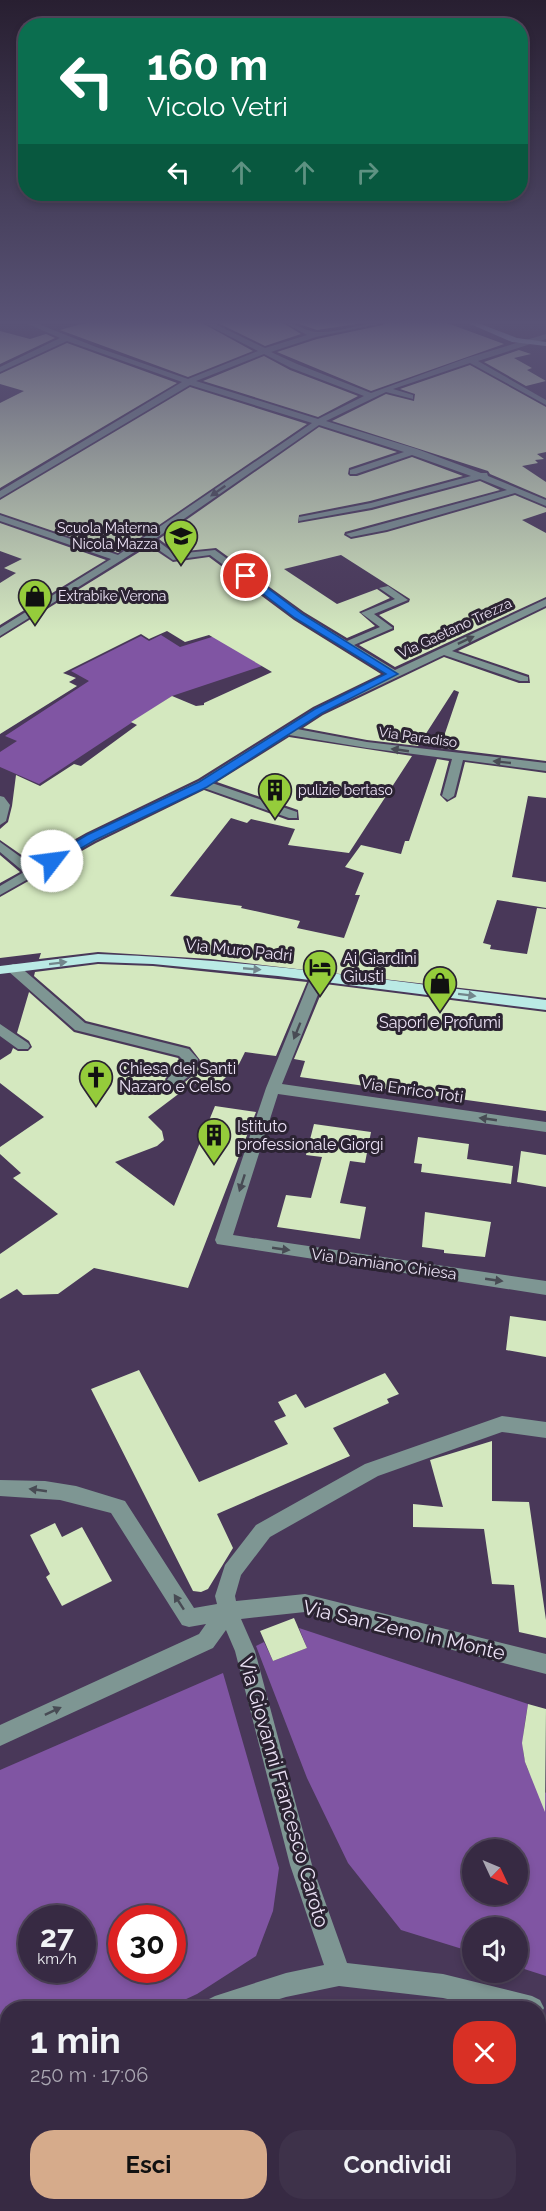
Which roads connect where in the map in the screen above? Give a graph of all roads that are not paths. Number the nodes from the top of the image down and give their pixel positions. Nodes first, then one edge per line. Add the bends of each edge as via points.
1 (113, 426) edge
2 (312, 426) edge
3 (332, 426) edge
4 (414, 451) junction
5 (353, 472) dead end
6 (484, 476) junction
7 (517, 490) junction
8 (0, 495) edge
9 (546, 503) edge
10 (0, 518) edge
11 (302, 519) dead end
12 (351, 534) dead end
13 (149, 539) junction
14 (118, 558) junction
15 (384, 588) dead end
16 (546, 602) edge
17 (0, 633) edge
18 (346, 645) junction
19 (442, 651) junction
20 (393, 674) junction
21 (524, 679) dead end
22 (287, 731) junction
23 (458, 757) junction
24 (546, 767) edge
25 (203, 784) junction
26 (448, 796) dead end
27 (0, 800) edge
28 (293, 815) dead end
29 (0, 821) edge
30 (0, 846) edge
31 (32, 872) junction
32 (0, 891) edge
33 (7, 969) edge
34 (318, 977) junction
35 (546, 1005) edge
36 (0, 1029) edge
37 (23, 1046) dead end
38 (174, 1080) dead end
39 (273, 1088) junction
40 (546, 1127) edge
41 (546, 1288) edge
42 (546, 1430) edge
43 (0, 1488) edge
44 (228, 1611) junction
45 (546, 1664) edge
46 (0, 1736) edge
47 (339, 1974) junction
48 (237, 2001) edge
49 (504, 2001) edge

1 - 8 street
2 -> 13 street
3 - 4 street
4 - 5 street
4 - 6 street
6 - 7 street
6 - 11 street via 384,503
7 - 9 street
7 - 12 street
10 - 14 street
13 - 14 street
13 - 18 street via 173,557 212,552
14 - 17 street
15 - 18 street via 403,600 366,613 388,628
19 -> 16 street, Via Gaetano Trezza
18 - 20 street
19 - 20 street, Via Gaetano Trezza
19 - 21 street
20 - 22 street, Via Gaetano Trezza
23 -> 22 street, Via Paradiso
22 - 25 street, Via Gaetano Trezza
24 -> 23 street, Via Paradiso
23 - 26 street
25 - 28 street
25 - 31 street, Via Gaetano Trezza via 91,838
27 - 29 street via 4,805
30 - 31 street
31 - 32 street, Via Gaetano Trezza
33 -> 34 main road, Via Muro Padri via 98,958
33 - 38 street via 80,1027 184,1052 191,1059 189,1068
34 -> 35 main road, Via Muro Padri
34 -> 39 street
36 - 37 street
40 -> 39 street, Via Enrico Toti
39 -> 41 street, Via Damiano Chiesa via 223,1240
42 - 44 street via 502,1424 372,1470 263,1531 232,1571 225,1596
44 -> 43 street, Via San Zeno in Monte via 189,1618 118,1507 99,1498
44 - 45 street, Via San Zeno in Monte via 304,1604
46 -> 44 street via 206,1641
44 - 47 street, Via Giovanni Francesco Caroto via 245,1651 301,1865
47 - 48 street
47 - 49 street via 443,1986

